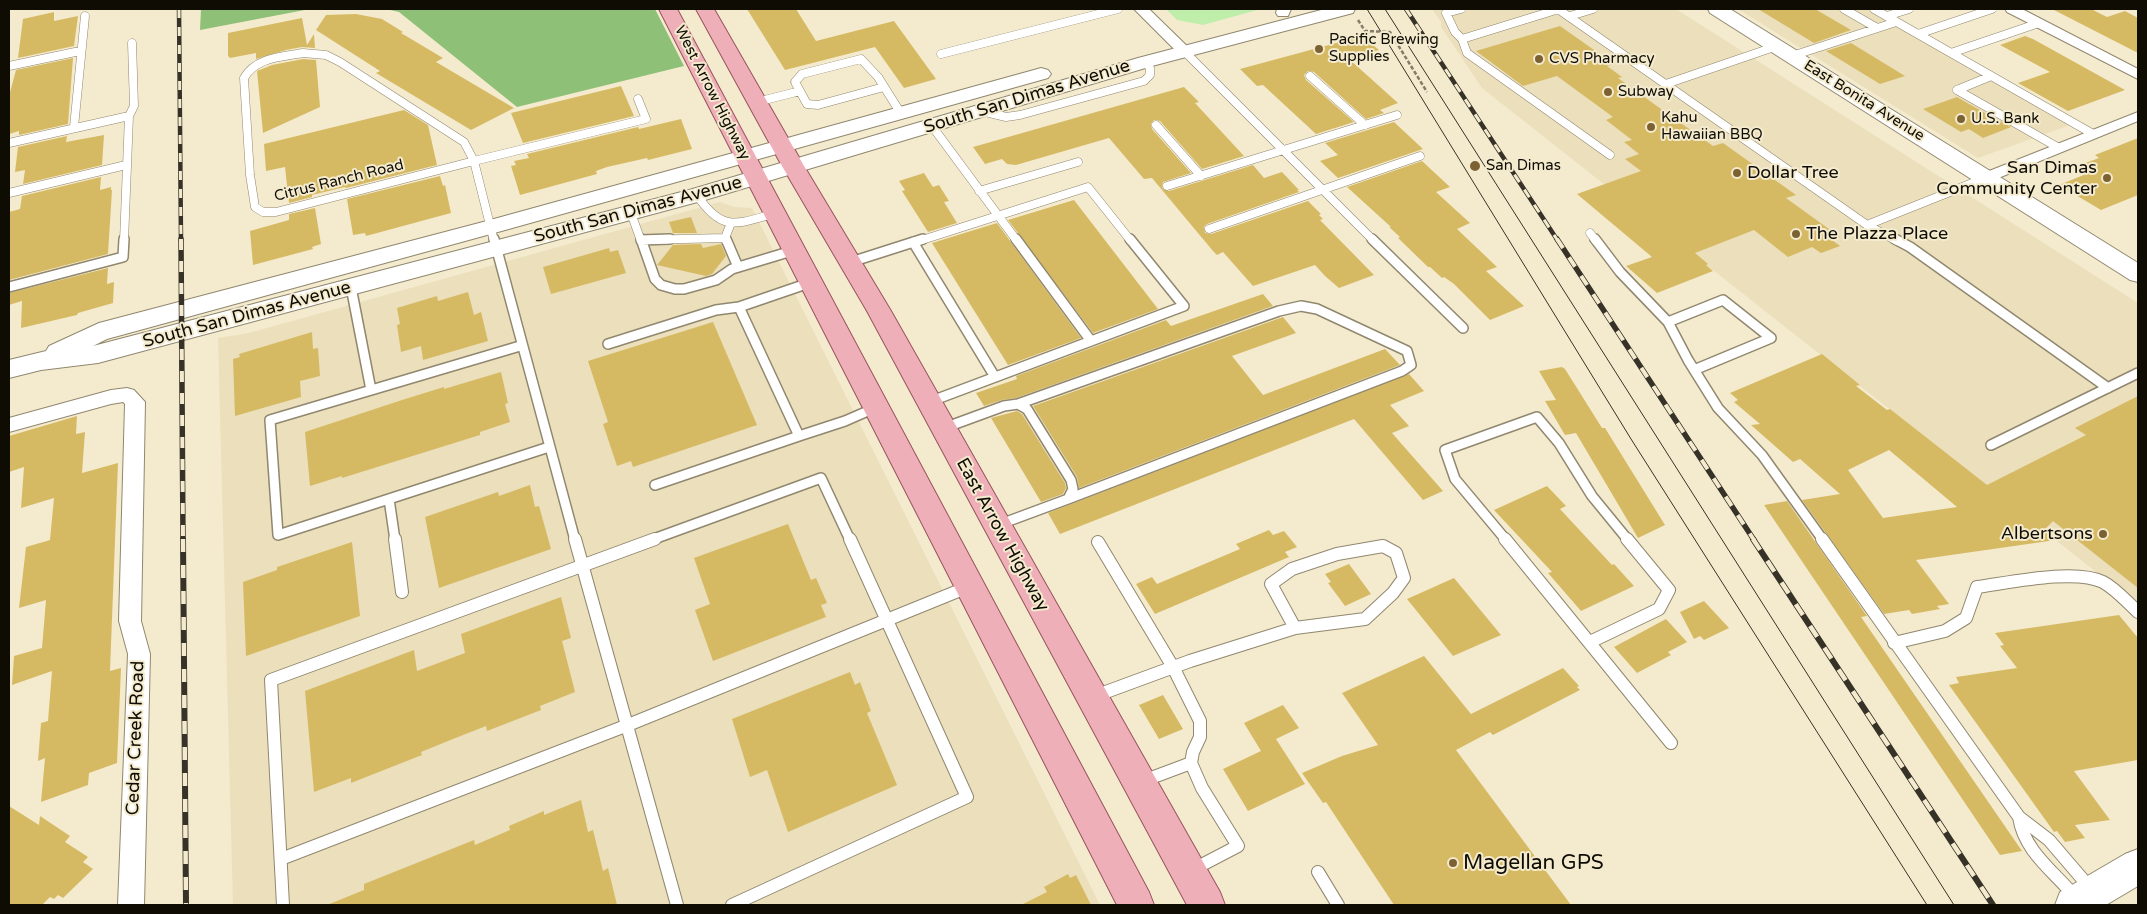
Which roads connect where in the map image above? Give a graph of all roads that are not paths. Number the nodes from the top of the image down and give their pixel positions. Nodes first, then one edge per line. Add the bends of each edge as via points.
1 (668, 9) edge
2 (705, 9) edge
3 (1118, 9) edge
4 (1141, 9) edge
5 (1462, 9) edge
6 (1559, 9) edge
7 (1593, 9) edge
8 (1717, 9) edge
9 (1844, 9) edge
10 (1874, 9) edge
11 (1909, 9) edge
12 (1992, 9) edge
13 (2012, 9) edge
14 (1289, 10) edge
15 (1351, 13) edge
16 (85, 16) dead end
17 (1570, 16) junction
18 (1887, 16) junction
19 (1896, 22) junction
20 (2039, 23) junction
21 (1877, 28) junction
22 (1918, 34) junction
23 (1462, 39) junction
24 (132, 43) dead end
25 (1179, 46) junction
26 (80, 51) junction
27 (1784, 51) junction
28 (1951, 53) junction
29 (941, 54) dead end
30 (9, 66) edge
31 (2138, 75) edge
32 (1310, 76) dead end
33 (1991, 76) junction
34 (1666, 84) junction
35 (884, 87) junction
36 (800, 91) junction
37 (638, 99) dead end
38 (758, 102) junction
39 (900, 112) junction
40 (1397, 115) dead end
41 (129, 116) junction
42 (2138, 116) edge
43 (1156, 125) dead end
44 (1365, 125) junction
45 (932, 126) junction
46 (74, 127) junction
47 (2093, 134) junction
48 (9, 143) edge
49 (782, 144) junction
50 (2059, 148) junction
51 (1282, 150) junction
52 (1610, 155) dead end
53 (1420, 156) dead end
54 (474, 161) junction
55 (1078, 162) dead end
56 (126, 165) junction
57 (793, 166) junction
58 (750, 167) junction
59 (1201, 176) junction
60 (1985, 178) junction
61 (1167, 186) dead end
62 (1321, 189) junction
63 (979, 191) junction
64 (9, 193) edge
65 (697, 195) junction
66 (631, 213) junction
67 (776, 213) junction
68 (997, 216) junction
69 (731, 223) junction
70 (1868, 225) junction
71 (1209, 229) dead end
72 (1590, 233) dead end
73 (493, 237) junction
74 (725, 238) junction
75 (641, 240) junction
76 (913, 242) junction
77 (795, 250) junction
78 (851, 262) junction
79 (738, 267) junction
80 (2135, 267) edge
81 (812, 282) junction
82 (9, 287) edge
83 (351, 287) junction
84 (739, 307) junction
85 (1668, 322) junction
86 (1463, 328) dead end
87 (1092, 341) junction
88 (608, 344) dead end
89 (520, 346) junction
90 (41, 360) junction
91 (9, 369) edge
92 (1694, 370) junction
93 (2138, 373) edge
94 (996, 377) junction
95 (2108, 388) junction
96 (371, 390) junction
97 (929, 402) junction
98 (1018, 404) junction
99 (877, 407) junction
100 (9, 425) edge
101 (944, 428) junction
102 (799, 436) junction
103 (1991, 445) dead end
104 (548, 447) junction
105 (655, 484) dead end
106 (389, 499) junction
107 (1068, 499) junction
108 (997, 526) junction
109 (1098, 542) dead end
110 (582, 565) junction
111 (971, 586) junction
112 (402, 592) dead end
113 (2138, 612) edge
114 (888, 620) junction
115 (1295, 628) junction
116 (1590, 642) junction
117 (1894, 643) junction
118 (1173, 667) junction
119 (1092, 698) junction
120 (628, 725) junction
121 (1671, 743) dead end
122 (1192, 763) junction
123 (1139, 782) junction
124 (281, 859) junction
125 (2138, 866) edge
126 (1189, 872) junction
127 (1318, 872) dead end
128 (2081, 900) edge
129 (131, 905) edge
130 (283, 905) edge
131 (677, 905) edge
132 (732, 905) edge
133 (1136, 905) edge
134 (1207, 905) edge
135 (1338, 905) edge

1 - 58 main road, West Arrow Highway
2 - 38 main road, West Arrow Highway
3 - 29 lane
4 - 25 street
5 - 23 lane via 1446,13
6 - 17 lane
6 - 23 lane
7 - 17 lane
8 - 27 street, East Bonita Avenue
9 - 21 lane
10 - 18 lane
11 - 18 lane
12 - 22 lane
13 - 20 street
14 - 25 street, South San Dimas Avenue
15 - 25 street, South San Dimas Avenue
16 - 26 lane
17 - 34 lane
18 - 19 lane
19 - 21 lane
19 - 22 lane
20 - 28 lane
20 - 31 street
21 - 27 lane
22 - 28 lane
23 - 52 lane via 1466,52
24 - 41 lane via 134,106
25 - 39 street, South San Dimas Avenue via 1152,44
25 - 45 street, South San Dimas Avenue via 1145,62
25 - 51 lane
26 - 30 lane
26 - 46 lane
27 - 34 lane
27 - 60 street, East Bonita Avenue
28 - 33 lane
32 - 44 lane
33 - 47 lane
33 - 50 lane via 1957,90
34 - 70 lane
35 - 36 lane via 818,105 807,104
35 - 36 lane via 861,59 802,74 795,82
35 - 39 lane
36 - 38 lane
37 - 54 lane, Citrus Ranch Road via 646,119
38 - 49 main road, West Arrow Highway
39 - 49 street, South San Dimas Avenue
40 - 44 lane
41 - 46 lane
41 - 56 lane
42 - 47 street
43 - 59 lane
44 - 51 lane
45 - 57 street, South San Dimas Avenue
45 - 63 lane
46 - 48 lane
47 - 50 street
49 - 57 main road, West Arrow Highway
49 - 58 street, South San Dimas Avenue
50 - 60 street
51 - 59 lane
51 - 62 lane
53 - 62 lane
54 - 54 lane, Citrus Ranch Road via 464,142 326,55 303,53 256,65 246,71 252,191 255,207 263,212 276,212
54 - 73 lane, Citrus Ranch Road
55 - 63 lane
56 - 64 lane
56 - 82 lane via 123,257
57 - 58 street, South San Dimas Avenue
57 - 78 main road, East Arrow Highway
58 - 65 street, South San Dimas Avenue
58 - 67 main road
58 - 73 street, South San Dimas Avenue
59 - 61 lane
60 - 70 lane
60 - 80 street, East Bonita Avenue
62 - 71 lane
62 - 86 lane
63 - 68 lane
65 - 66 street, South San Dimas Avenue
65 - 69 lane via 712,216
66 - 73 street, South San Dimas Avenue
66 - 75 lane
67 - 69 lane
67 - 77 main road
68 - 76 lane
68 - 87 lane
68 - 87 lane via 1088,187 1184,306
69 - 74 lane
70 - 95 lane via 1910,247
72 - 85 lane via 1620,272
73 - 83 street, South San Dimas Avenue
73 - 89 lane, Citrus Ranch Road
73 - 90 street, South San Dimas Avenue via 98,332
74 - 75 lane
74 - 79 lane
75 - 79 lane via 655,279 675,290 710,283
76 - 78 lane
76 - 94 lane
77 - 79 lane
77 - 81 main road
78 - 97 main road, East Arrow Highway
81 - 84 lane
81 - 99 main road
83 - 90 street, South San Dimas Avenue via 98,354
83 - 96 lane
84 - 88 lane via 716,310
84 - 102 lane
85 - 92 lane
85 - 92 lane via 1723,300 1771,338
87 - 94 lane
89 - 96 lane
89 - 104 lane, Citrus Ranch Road
90 - 91 street, South San Dimas Avenue
92 - 117 lane via 1718,408 1762,455
93 - 95 lane
94 - 97 lane
95 - 103 lane
96 - 106 lane via 270,420 278,535
97 - 101 main road, East Arrow Highway
98 - 101 lane
98 - 107 lane via 1027,409 1071,480 1073,489
98 - 107 lane via 1278,311 1301,306 1317,309 1407,351 1410,365 1402,371
99 - 102 lane
99 - 111 main road
100 - 129 street, Cedar Creek Road via 111,396 127,395 135,402 130,621 139,654
101 - 108 main road, East Arrow Highway
102 - 105 lane
104 - 106 lane
104 - 110 lane, Citrus Ranch Road
106 - 112 lane
107 - 108 lane
108 - 119 main road, East Arrow Highway
109 - 118 lane
110 - 114 lane via 821,478
110 - 120 lane, Citrus Ranch Road
110 - 124 lane via 271,680
111 - 114 lane
111 - 133 main road
113 - 117 lane via 2102,581 2054,577 1977,587 1966,618 1945,632
114 - 120 lane
114 - 132 lane via 967,797
115 - 115 lane via 1365,620 1393,594 1404,578 1396,554 1383,546 1337,554 1292,569 1271,584
115 - 118 lane
116 - 116 lane via 1455,479 1445,450 1537,417 1559,443 1592,496 1669,590 1659,609
116 - 121 lane
117 - 128 lane via 2019,817 2023,836 2035,853
118 - 119 lane
118 - 122 lane via 1200,721 1200,737
119 - 123 main road, East Arrow Highway
120 - 124 lane
120 - 131 lane, Citrus Ranch Road
122 - 123 lane
122 - 126 lane via 1202,788 1238,846
123 - 126 main road, East Arrow Highway
124 - 130 lane
125 - 128 street
126 - 134 main road, East Arrow Highway
127 - 135 lane

